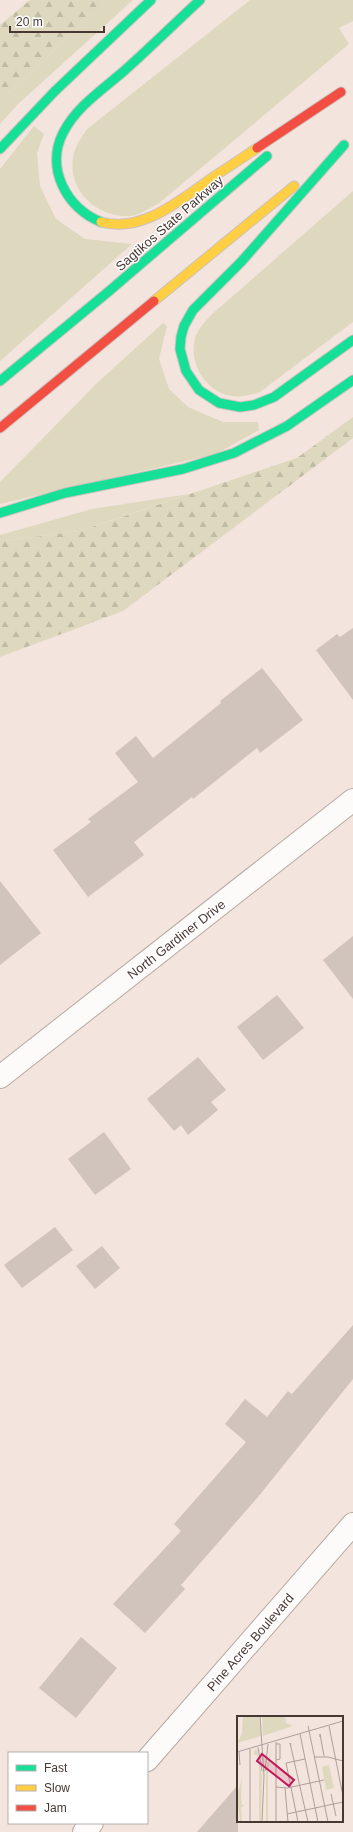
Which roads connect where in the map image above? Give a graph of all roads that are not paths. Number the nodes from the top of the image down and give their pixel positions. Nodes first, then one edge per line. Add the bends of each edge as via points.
1 (151, 0) edge
2 (200, 0) edge
3 (353, 137) edge
4 (344, 145) junction
5 (0, 149) edge
6 (353, 340) edge
7 (353, 380) edge
8 (0, 381) edge
9 (0, 428) edge
10 (0, 513) edge
11 (353, 800) edge
12 (0, 1077) edge
13 (353, 1524) edge
14 (148, 1759) edge
15 (91, 1824) edge
16 (84, 1832) edge

1 - 5 highway via 60,86
2 - 8 highway, Sagtikos State Parkway via 89,101 63,132 56,160 59,176 64,191 83,214 97,222 113,224 130,224 146,219 178,201 344,90
3 - 4 highway
4 - 6 highway via 232,272 202,298 190,313 183,327 179,353 183,366 198,388 219,403 244,407 260,404 274,397
4 - 9 highway
7 - 10 highway via 279,431 216,460 159,475 88,488
11 - 12 street, North Gardiner Drive
13 - 14 street, Pine Acres Boulevard
15 - 16 street

